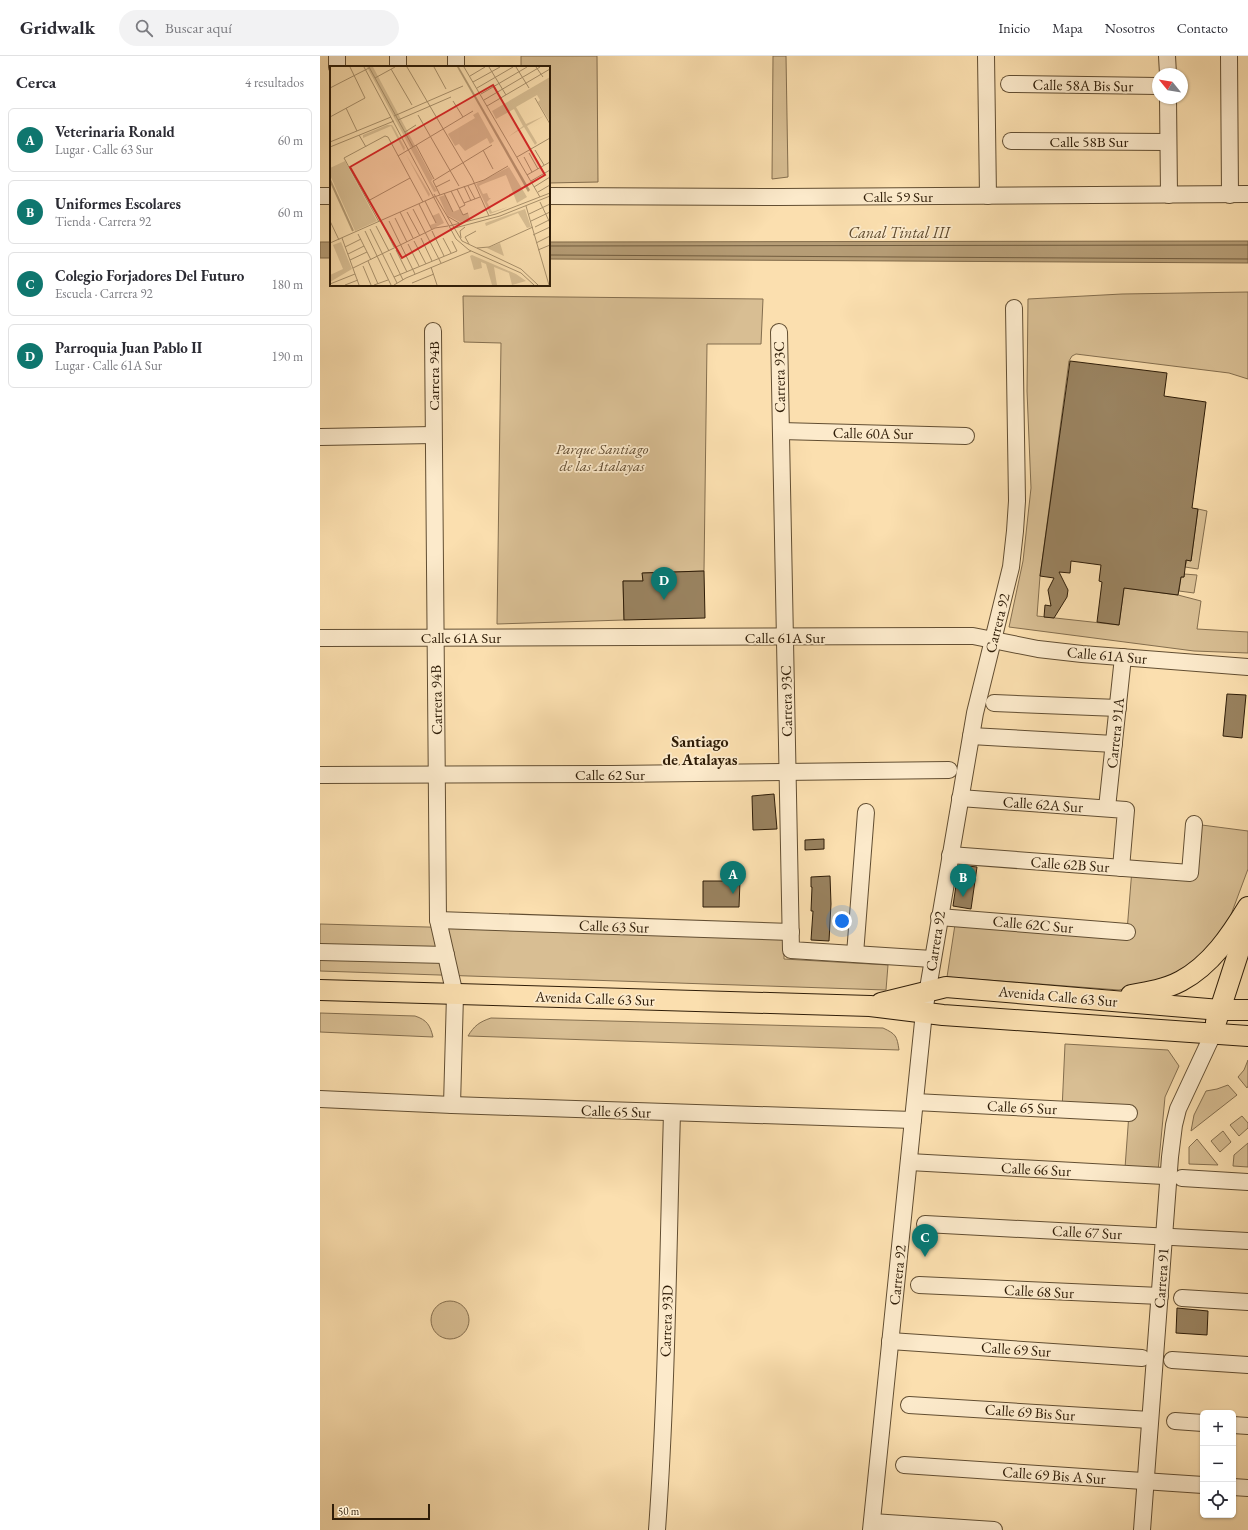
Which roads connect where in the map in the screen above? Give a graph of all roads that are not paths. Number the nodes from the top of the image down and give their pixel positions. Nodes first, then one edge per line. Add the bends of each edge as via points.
1 (986, 56) edge
2 (1167, 56) edge
3 (1229, 56) edge
4 (1168, 68) edge
5 (1009, 84) dead end
6 (1152, 86) edge
7 (1168, 104) edge
8 (1011, 141) dead end
9 (1168, 142) junction
10 (1230, 194) junction
11 (1248, 194) edge
12 (1169, 195) junction
13 (550, 196) edge
14 (988, 196) junction
15 (1014, 308) dead end
16 (432, 331) dead end
17 (779, 332) dead end
18 (780, 431) junction
19 (433, 435) junction
20 (966, 436) dead end
21 (320, 437) edge
22 (435, 637) junction
23 (785, 637) junction
24 (320, 638) edge
25 (993, 639) junction
26 (1123, 657) junction
27 (1248, 666) edge
28 (994, 703) dead end
29 (1118, 708) junction
30 (971, 736) junction
31 (1114, 744) junction
32 (949, 770) dead end
33 (788, 773) junction
34 (320, 774) edge
35 (436, 775) junction
36 (960, 798) junction
37 (1107, 808) junction
38 (866, 812) dead end
39 (1194, 824) dead end
40 (950, 855) junction
41 (1121, 868) junction
42 (1248, 907) edge
43 (939, 917) junction
44 (438, 920) junction
45 (1248, 923) edge
46 (791, 932) junction
47 (1127, 932) dead end
48 (320, 952) edge
49 (855, 954) junction
50 (446, 955) junction
51 (932, 958) junction
52 (320, 990) edge
53 (927, 992) junction
54 (455, 995) junction
55 (1106, 1000) junction
56 (870, 1006) junction
57 (1220, 1010) junction
58 (1248, 1010) edge
59 (924, 1012) junction
60 (1248, 1015) edge
61 (1213, 1034) junction
62 (1245, 1036) edge
63 (320, 1099) edge
64 (915, 1102) junction
65 (452, 1105) junction
66 (672, 1112) junction
67 (1129, 1113) dead end
68 (913, 1120) junction
69 (908, 1162) junction
70 (1164, 1176) dead end
71 (1182, 1178) dead end
72 (1248, 1182) edge
73 (925, 1224) dead end
74 (1164, 1236) junction
75 (1248, 1241) edge
76 (919, 1285) dead end
77 (1160, 1296) junction
78 (1182, 1298) dead end
79 (1248, 1302) edge
80 (890, 1340) junction
81 (1142, 1358) dead end
82 (1172, 1360) dead end
83 (1248, 1365) edge
84 (909, 1405) dead end
85 (1150, 1420) junction
86 (1175, 1421) dead end
87 (1200, 1423) edge
88 (1236, 1425) edge
89 (1248, 1426) edge
90 (904, 1466) dead end
91 (1146, 1482) junction
92 (1200, 1485) edge
93 (1236, 1487) edge
94 (1248, 1488) edge
95 (871, 1526) edge
96 (657, 1530) edge
97 (994, 1530) edge
98 (1142, 1530) edge

1 - 14 street
2 - 4 street
3 - 10 street
5 - 6 street, Calle 58A Bis Sur
7 - 9 street
8 - 9 street, Calle 58B Sur
9 - 12 street
10 - 11 street, Calle 59 Sur
10 - 12 street, Calle 59 Sur
12 - 14 street, Calle 59 Sur
13 - 14 street, Calle 59 Sur
15 - 25 street, Carrera 92 via 1017,501 1011,567
16 - 19 street, Carrera 94B
17 - 18 street, Carrera 93C
18 - 20 street, Calle 60A Sur
18 - 23 street, Carrera 93C
19 - 21 street
19 - 22 street, Carrera 94B
22 - 23 street, Calle 61A Sur
22 - 24 street, Calle 61A Sur
22 - 35 street, Carrera 94B
23 - 25 street, Calle 61A Sur via 973,636
23 - 33 street, Carrera 93C
25 - 26 street, Calle 61A Sur via 1038,649
25 - 30 street, Carrera 92
26 - 27 street, Calle 61A Sur
26 - 29 street, Carrera 91A
28 - 29 street
29 - 31 street, Carrera 91A
30 - 31 street
30 - 36 street, Carrera 92
31 - 37 street, Carrera 91A
32 - 33 street, Calle 62 Sur
33 - 35 street, Calle 62 Sur
33 - 46 street, Carrera 93C
34 - 35 street, Calle 62 Sur
35 - 44 street, Carrera 94B
36 - 37 street, Calle 62A Sur
36 - 40 street, Carrera 92
37 - 41 street, Calle 62A Sur via 1126,810
38 - 49 street
39 - 41 street, Calle 62B Sur via 1190,873
40 - 41 street, Calle 62B Sur
40 - 43 street, Carrera 92
42 - 55 main road via 1216,953 1191,975 1155,991
43 - 47 street, Calle 62C Sur
43 - 51 street, Carrera 92
44 - 46 street, Calle 63 Sur
44 - 50 street, Carrera 94B
45 - 57 main road
46 - 49 street, Carrera 93C via 791,950
48 - 50 street
49 - 51 street
50 - 54 street, Carrera 94B
51 - 53 street, Carrera 92
52 - 54 main road, Avenida Calle 63 Sur
53 - 55 main road, Avenida Calle 63 Sur via 946,987
53 - 56 main road, Avenida Calle 63 Sur
53 - 59 street, Carrera 92
54 - 56 main road, Avenida Calle 63 Sur
54 - 65 street, Carrera 94B
55 - 57 main road, Avenida Calle 63 Sur
56 - 59 main road, Avenida Calle 63 Sur
57 - 58 main road, Avenida Calle 63 Sur
57 - 61 main road
59 - 61 main road, Avenida Calle 63 Sur
59 - 64 street, Carrera 92
60 - 62 main road
61 - 62 main road, Avenida Calle 63 Sur
61 - 74 street, Carrera 91 via 1185,1092 1174,1125
63 - 65 street, Calle 65 Sur
64 - 67 street, Calle 65 Sur
64 - 68 street, Carrera 92
65 - 66 street, Calle 65 Sur
66 - 68 street, Calle 65 Sur
66 - 96 street, Carrera 93D via 666,1345
68 - 69 street, Carrera 92
69 - 70 street, Calle 66 Sur
69 - 80 street, Carrera 92
71 - 72 street
73 - 74 street, Calle 67 Sur
74 - 75 street, Calle 67 Sur
74 - 77 street, Carrera 91
76 - 77 street, Calle 68 Sur
77 - 85 street, Carrera 91
78 - 79 street
80 - 81 street, Calle 69 Sur
80 - 95 street, Carrera 92
82 - 83 street
84 - 85 street, Calle 69 Bis Sur
85 - 91 street, Carrera 91
86 - 87 street
88 - 89 street
90 - 91 street, Calle 69 Bis A Sur
91 - 92 street, Calle 69 Bis A Sur
91 - 98 street, Carrera 91
93 - 94 street
95 - 97 street

